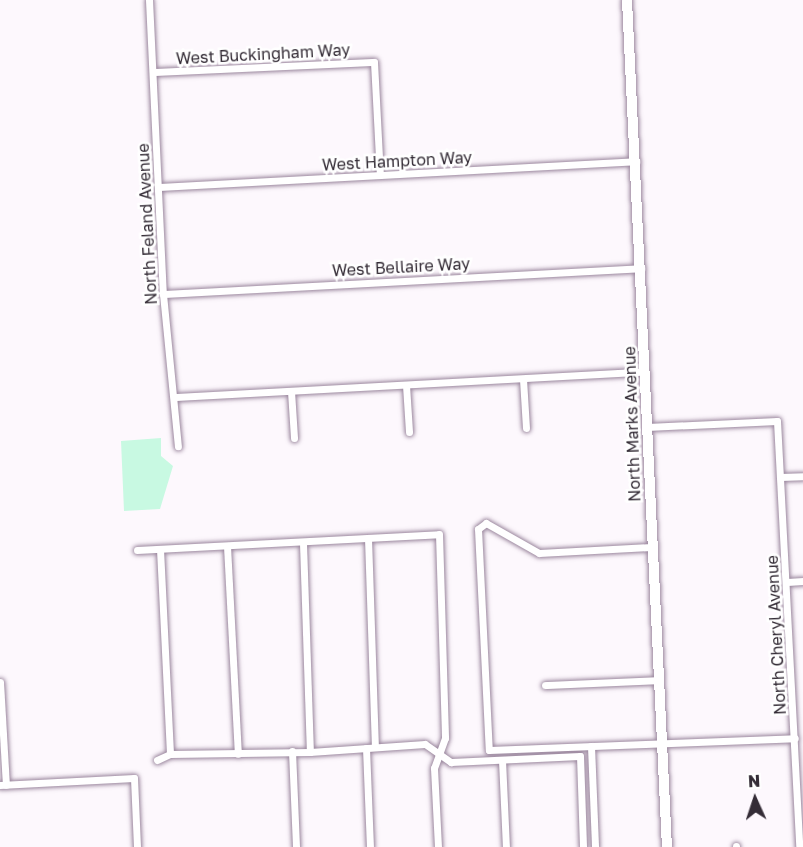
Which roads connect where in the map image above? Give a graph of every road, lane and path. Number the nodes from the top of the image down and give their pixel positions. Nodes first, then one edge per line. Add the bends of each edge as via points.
1 (149, 0) edge
2 (627, 0) edge
3 (153, 72) junction
4 (636, 161) junction
5 (380, 175) junction
6 (158, 187) junction
7 (641, 268) junction
8 (163, 294) junction
9 (645, 372) junction
10 (523, 379) junction
11 (406, 385) junction
12 (291, 391) junction
13 (176, 397) junction
14 (526, 428) dead end
15 (647, 428) junction
16 (409, 432) dead end
17 (294, 438) dead end
18 (178, 446) dead end
19 (803, 476) edge
20 (780, 477) junction
21 (368, 538) junction
22 (303, 543) junction
23 (227, 546) junction
24 (651, 547) junction
25 (160, 549) junction
26 (137, 550) dead end
27 (803, 581) edge
28 (787, 582) junction
29 (658, 680) junction
30 (0, 682) edge
31 (545, 685) dead end
32 (795, 738) junction
33 (662, 742) junction
34 (591, 746) junction
35 (375, 747) junction
36 (366, 748) junction
37 (292, 751) junction
38 (310, 752) junction
39 (440, 753) junction
40 (170, 754) junction
41 (238, 754) junction
42 (157, 760) dead end
43 (502, 760) junction
44 (3, 785) edge
45 (137, 847) edge
46 (296, 847) edge
47 (370, 847) edge
48 (438, 847) edge
49 (506, 847) edge
50 (583, 847) edge
51 (595, 847) edge
52 (667, 847) edge
53 (799, 847) edge

1 - 3 street, North Feland Avenue
2 - 4 main road, North Marks Avenue
3 - 5 street, West Buckingham Way via 374,62
3 - 6 street, North Feland Avenue
4 - 5 street, West Hampton Way
4 - 7 main road, North Marks Avenue
5 - 6 street, West Hampton Way
6 - 8 street, North Feland Avenue
7 - 8 street, West Bellaire Way
7 - 9 main road, North Marks Avenue
8 - 13 street, North Feland Avenue
9 - 10 street
9 - 15 main road, North Marks Avenue
10 - 11 street
10 - 14 street
11 - 12 street
11 - 16 street
12 - 13 street
12 - 17 street
13 - 18 street, North Feland Avenue
15 - 20 street, North Cheryl Avenue via 777,421
15 - 24 main road, North Marks Avenue
19 - 20 street
20 - 28 street, North Cheryl Avenue
21 - 22 street
21 - 35 street
21 - 39 street via 439,534 445,738
22 - 23 street
22 - 38 street
23 - 25 street
23 - 41 street
24 - 29 main road, North Marks Avenue
24 - 34 street via 539,554 486,523 478,529 489,750
25 - 26 street
25 - 40 street
27 - 28 street
28 - 32 street, North Cheryl Avenue
29 - 31 street
29 - 33 main road, North Marks Avenue
30 - 44 street
32 - 33 street
32 - 53 street, North Cheryl Avenue
33 - 34 street
33 - 52 main road, North Marks Avenue
34 - 51 street
35 - 36 street
35 - 39 street via 425,744
36 - 38 street
36 - 47 street
37 - 38 street
37 - 41 street
37 - 46 street
39 - 43 street via 451,762
39 - 48 street via 434,768
40 - 41 street
40 - 42 street
43 - 49 street
43 - 50 street via 580,756
44 - 45 street via 134,778

